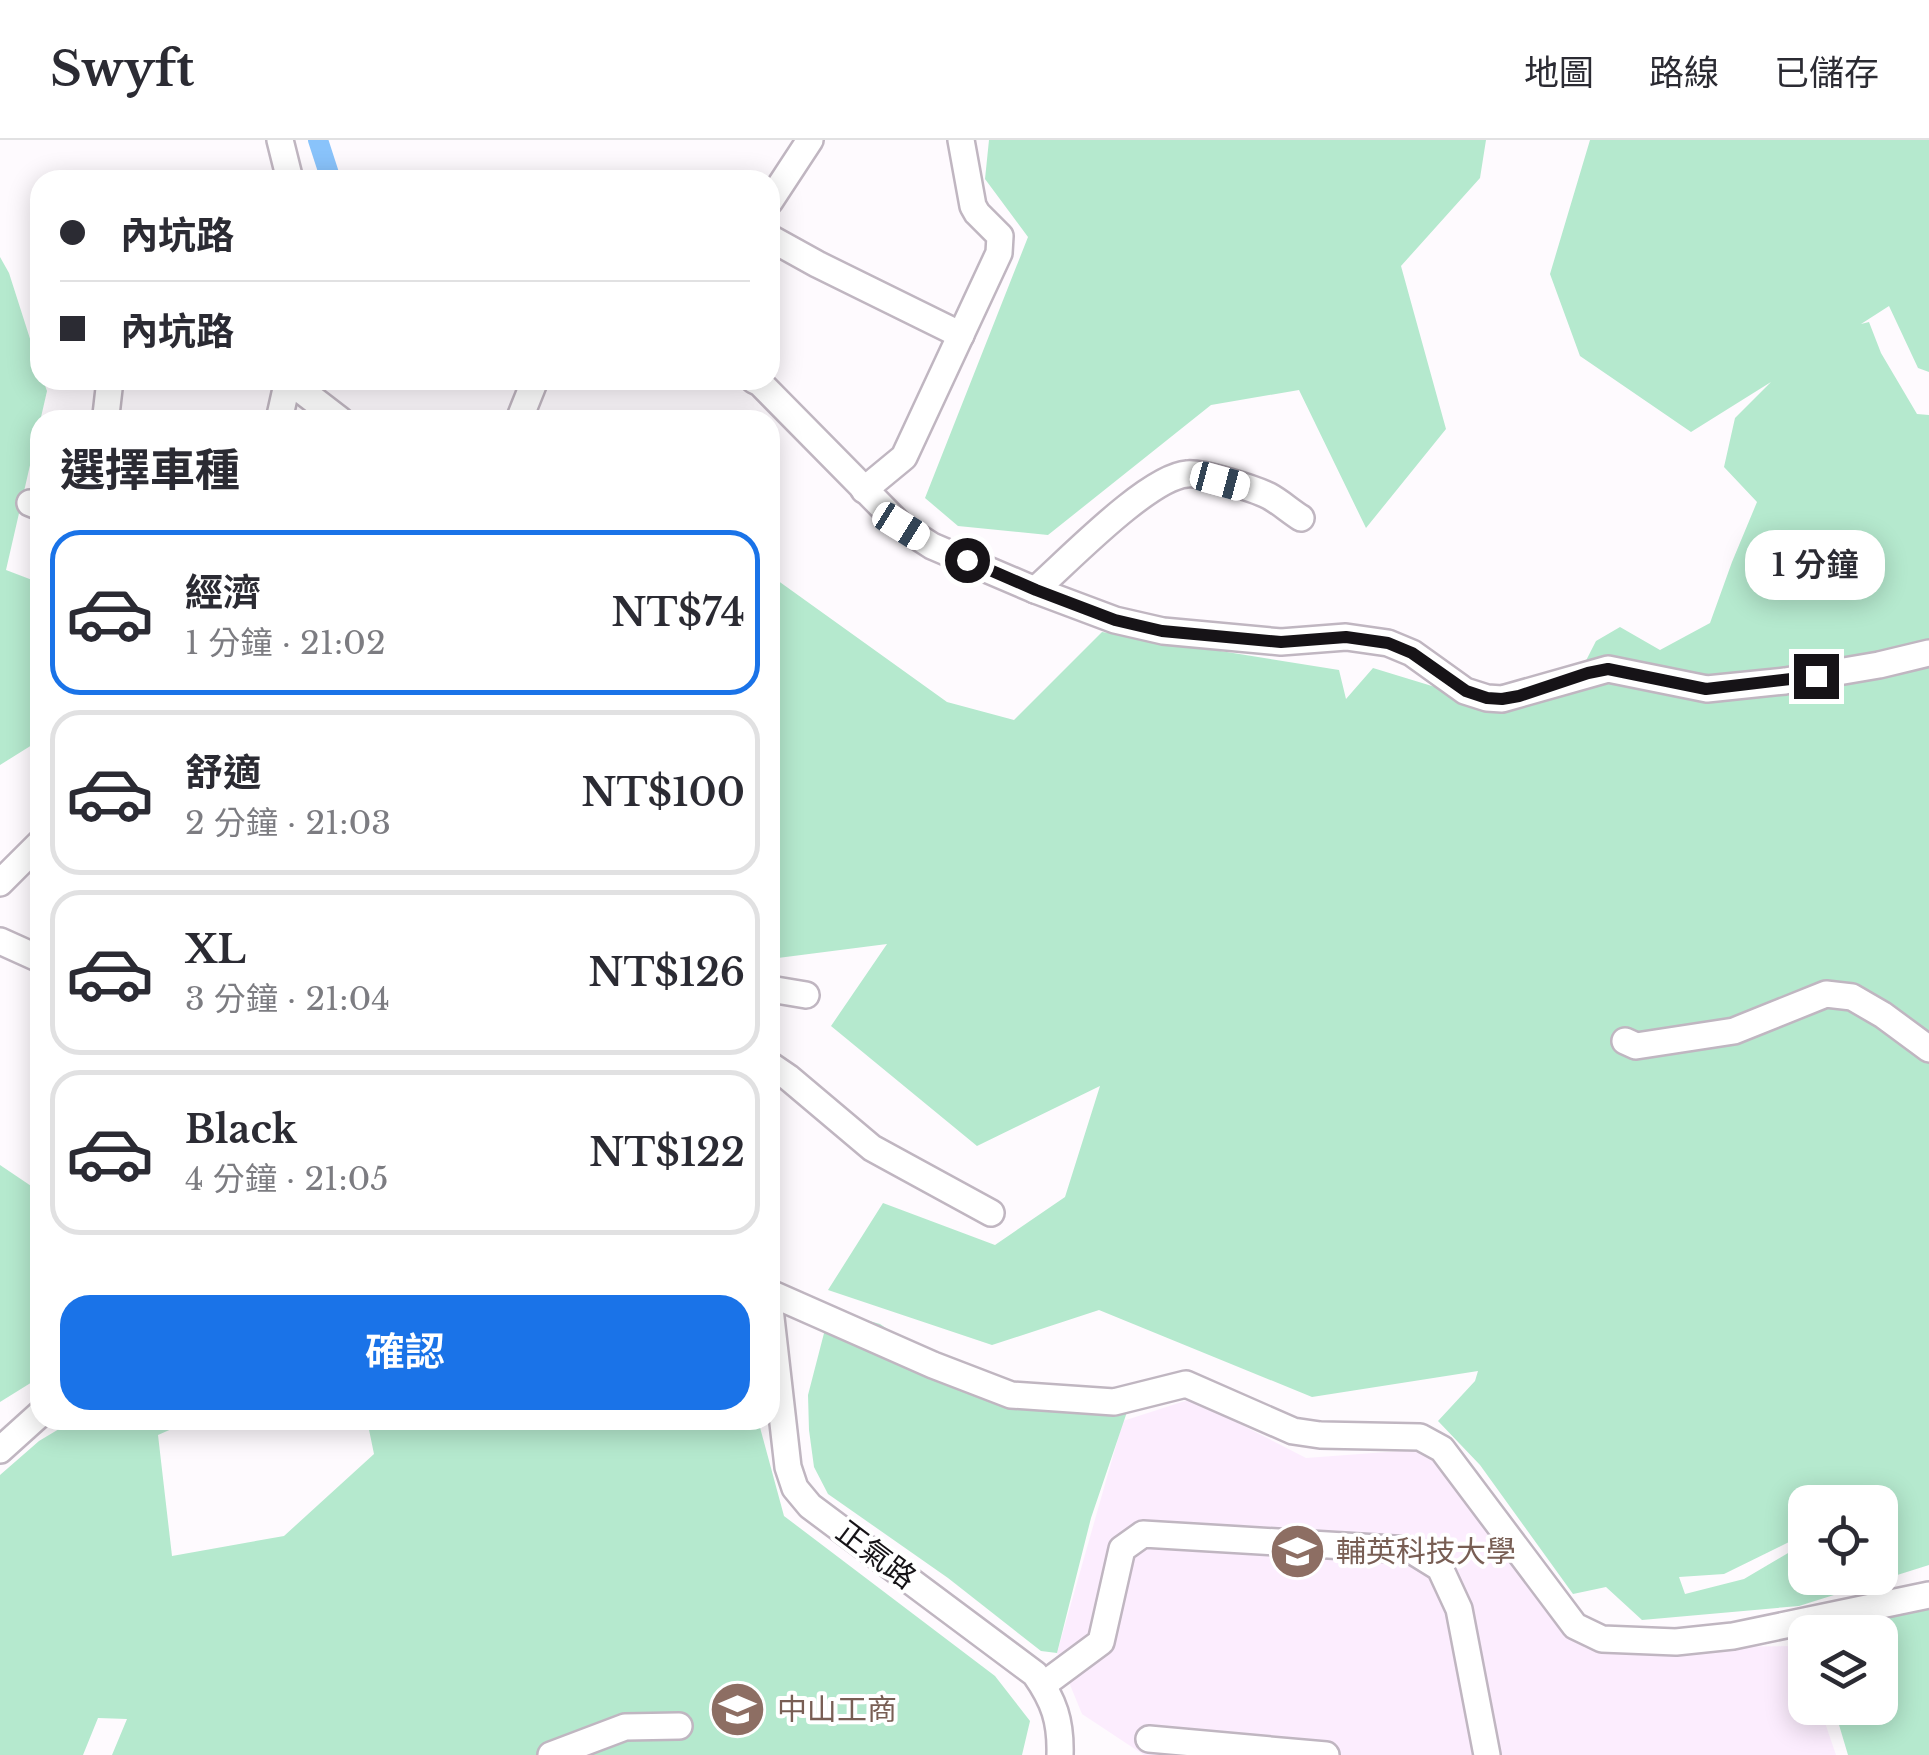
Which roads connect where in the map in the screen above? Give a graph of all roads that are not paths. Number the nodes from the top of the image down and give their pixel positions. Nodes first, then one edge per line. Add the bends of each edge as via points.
1 (280, 140) edge
2 (810, 140) edge
3 (961, 140) edge
4 (288, 170) edge
5 (780, 185) edge
6 (780, 244) edge
7 (961, 334) junction
8 (301, 390) edge
9 (765, 390) edge
10 (327, 410) edge
11 (864, 490) junction
12 (1301, 518) dead end
13 (1036, 590) junction
14 (1929, 653) edge
15 (30, 854) edge
16 (0, 883) edge
17 (0, 941) edge
18 (30, 954) edge
19 (780, 991) edge
20 (806, 995) dead end
21 (1625, 1041) dead end
22 (1929, 1049) edge
23 (780, 1072) edge
24 (991, 1213) dead end
25 (780, 1297) edge
26 (780, 1397) edge
27 (30, 1423) edge
28 (0, 1450) edge
29 (1929, 1594) edge
30 (1043, 1685) junction
31 (679, 1726) dead end
32 (1149, 1738) dead end
33 (552, 1755) edge
34 (1060, 1755) edge
35 (1326, 1755) edge
36 (1487, 1755) edge

1 - 4 street
2 - 5 street
3 - 7 street via 973,206 1001,244
6 - 7 street
7 - 11 street via 904,457
8 - 10 street
9 - 11 street
11 - 13 street via 932,546
12 - 13 street via 1249,488 1191,473 1176,476 1145,492
13 - 14 street via 1162,631 1388,643 1487,698 1519,696 1608,669 1706,689
15 - 16 street
17 - 18 street
19 - 20 street
21 - 22 street via 1636,1046 1734,1031 1826,994 1852,997
23 - 24 street via 872,1148
25 - 29 street via 1010,1395 1114,1402 1186,1384 1293,1431 1420,1437 1442,1449 1575,1626 1602,1639 1733,1636
26 - 30 street, 正氣路 via 788,1467 810,1506
27 - 28 street
30 - 34 street, 正氣路 via 1061,1731
30 - 36 street via 1101,1642 1122,1549 1143,1534 1412,1550 1440,1568 1459,1609
31 - 33 street via 626,1727
32 - 35 street

